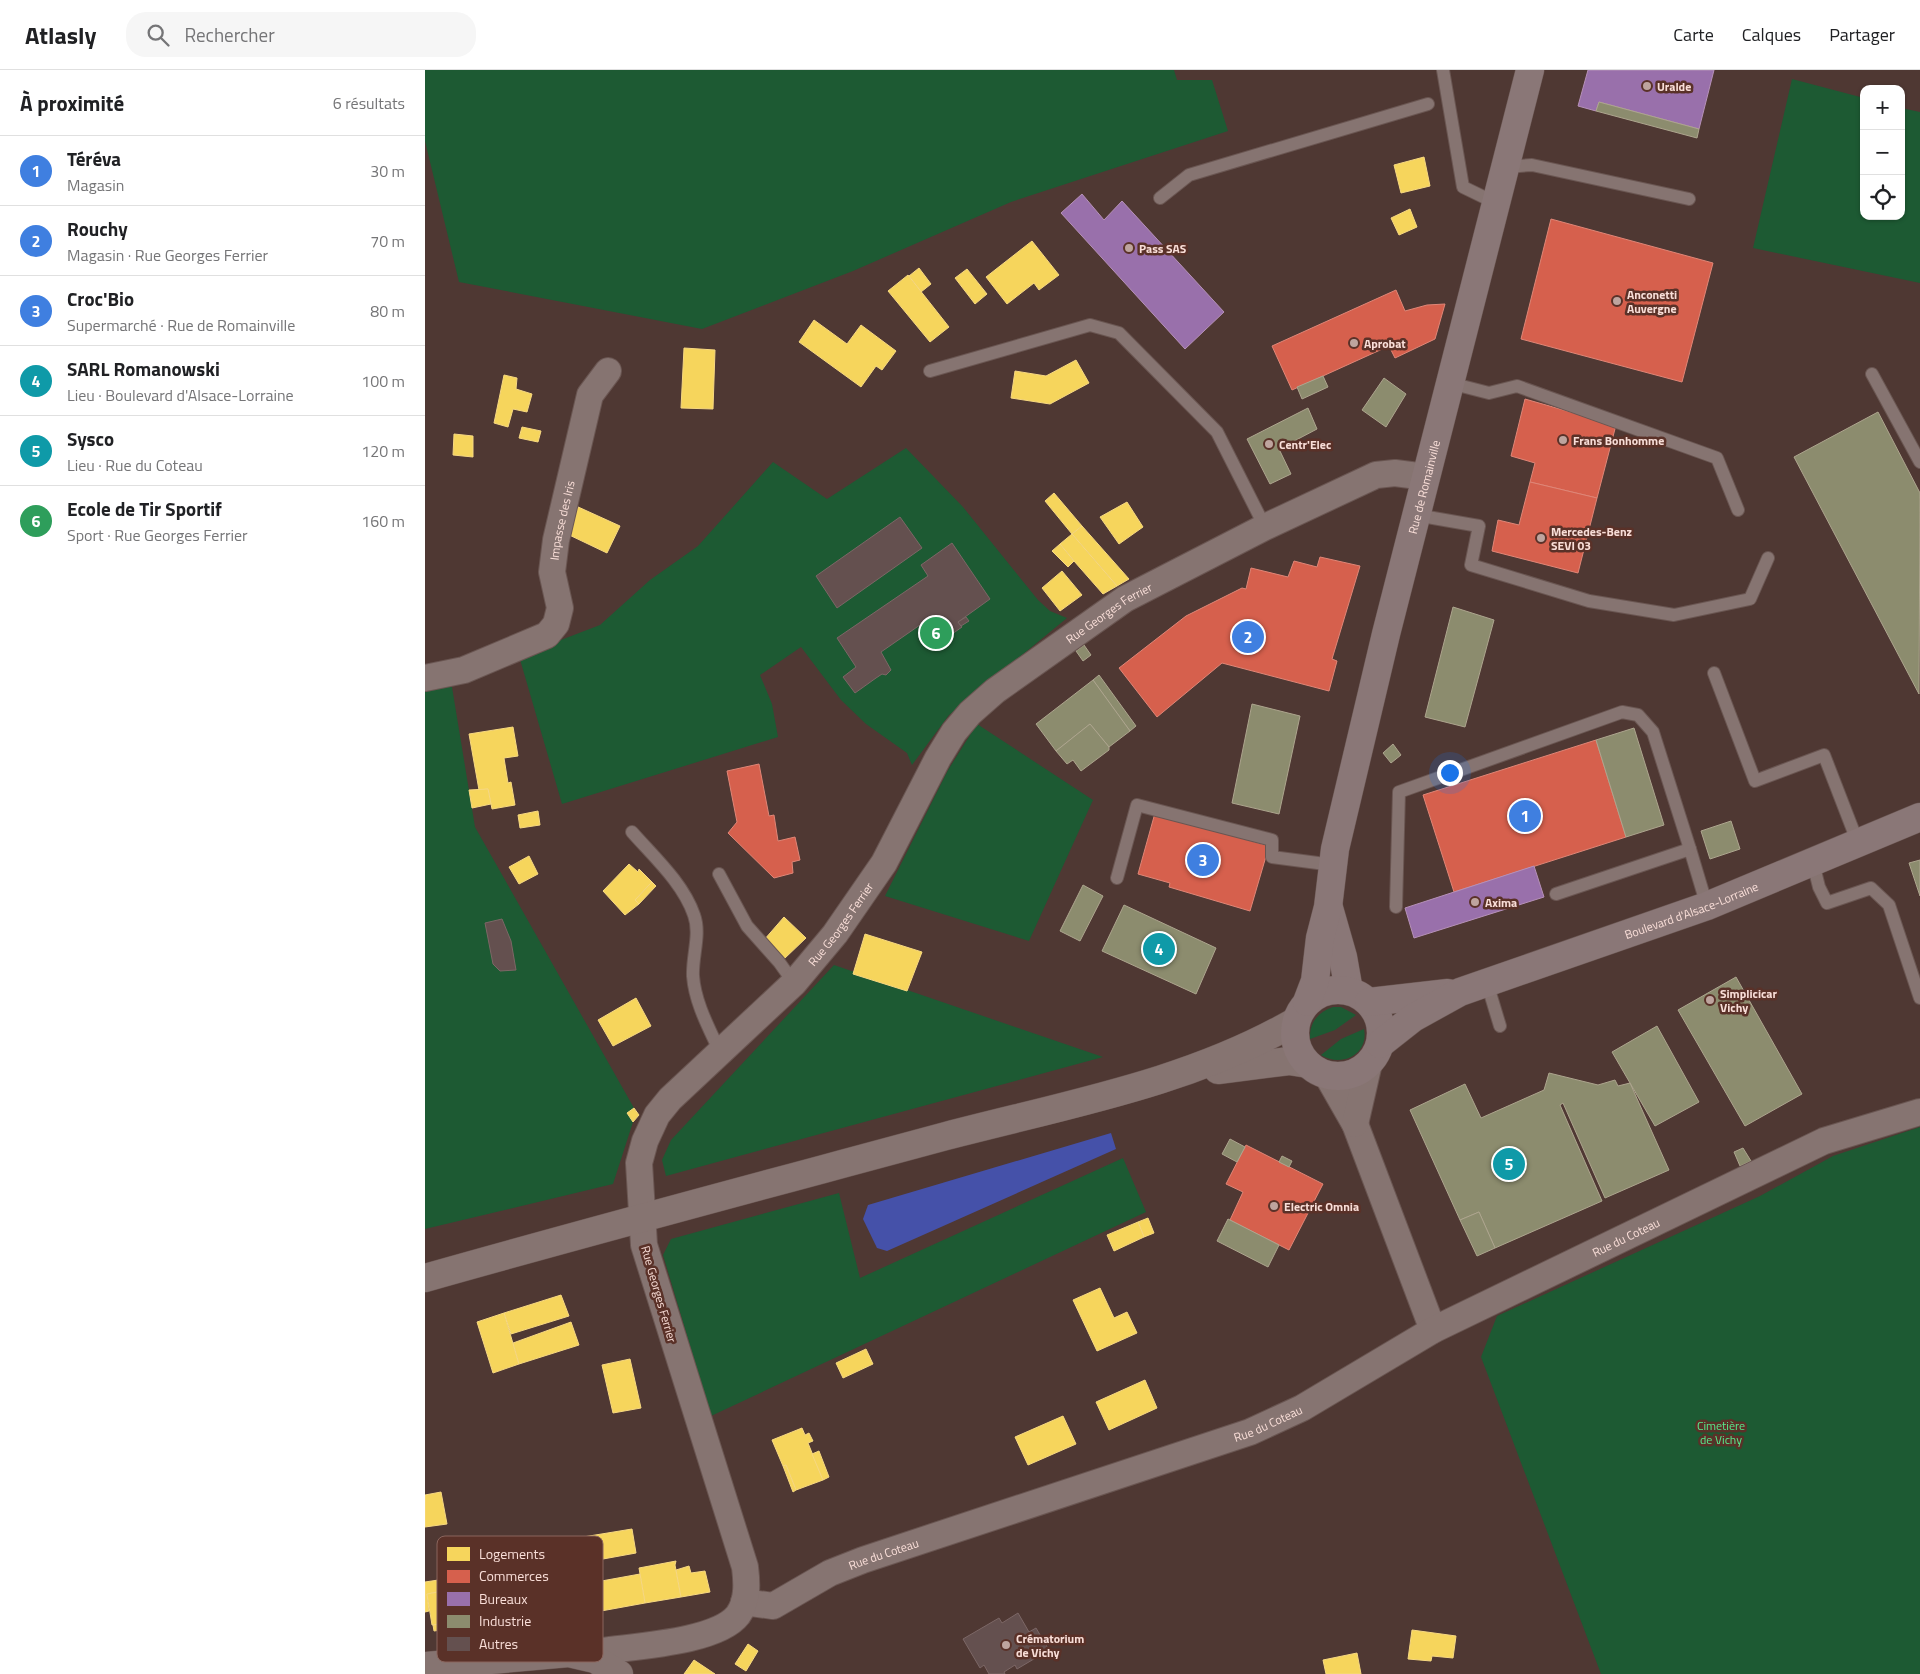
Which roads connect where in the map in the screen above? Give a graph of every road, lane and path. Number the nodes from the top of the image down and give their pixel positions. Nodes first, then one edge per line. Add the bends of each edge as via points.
1 (1443, 70) edge
2 (1530, 70) edge
3 (1429, 104) dead end
4 (1505, 167) junction
5 (1160, 198) dead end
6 (1689, 199) dead end
7 (1496, 203) junction
8 (608, 371) dead end
9 (930, 371) dead end
10 (1872, 374) dead end
11 (1450, 383) junction
12 (1920, 462) edge
13 (1426, 477) junction
14 (1738, 510) dead end
15 (1416, 515) junction
16 (1265, 527) junction
17 (1768, 558) dead end
18 (1714, 673) dead end
19 (425, 678) edge
20 (1920, 817) edge
21 (632, 832) dead end
22 (1858, 844) junction
23 (1690, 849) junction
24 (1813, 863) junction
25 (1333, 865) junction
26 (719, 874) dead end
27 (1117, 878) dead end
28 (1556, 894) dead end
29 (1707, 906) junction
30 (1328, 907) junction
31 (1396, 907) dead end
32 (1487, 983) junction
33 (794, 984) junction
34 (1460, 992) junction
35 (1359, 996) junction
36 (1920, 998) edge
37 (1302, 1012) junction
38 (1500, 1026) dead end
39 (721, 1052) junction
40 (1375, 1054) junction
41 (1317, 1069) junction
42 (1164, 1079) junction
43 (1920, 1112) edge
44 (1355, 1124) junction
45 (641, 1217) junction
46 (425, 1278) edge
47 (1433, 1330) junction
48 (744, 1602) junction
49 (603, 1651) edge
50 (503, 1662) edge
51 (600, 1662) edge
52 (425, 1666) edge
53 (470, 1667) edge
54 (619, 1674) edge

1 - 7 lane via 1463,187
2 - 4 main road, Rue de Romainville
3 - 5 lane via 1189,175
4 - 6 lane via 1532,165
4 - 7 main road, Rue de Romainville
7 - 11 main road, Rue de Romainville
8 - 19 street, Impasse des Iris via 590,395 556,540 553,572 559,608 556,624 547,635 464,670
9 - 16 lane via 1090,325 1119,333 1217,432
10 - 12 lane
11 - 13 main road, Rue de Romainville
11 - 14 lane via 1489,393 1517,386 1717,458
13 - 15 main road, Rue de Romainville
13 - 16 street, Rue Georges Ferrier via 1395,473 1376,475
15 - 17 lane via 1479,526 1471,565 1589,601 1674,615 1750,599
15 - 25 main road, Rue de Romainville
16 - 33 street, Rue Georges Ferrier via 1125,599 1003,685 970,713 938,758 867,891
18 - 22 lane via 1755,781 1824,755
20 - 22 main road, Boulevard d'Alsace-Lorraine
21 - 39 lane via 685,893 695,916 697,937 693,977 703,1017
22 - 24 main road, Boulevard d'Alsace-Lorraine
23 - 28 lane
23 - 29 lane
23 - 31 lane via 1653,732 1638,715 1622,712 1399,792
24 - 29 main road, Boulevard d'Alsace-Lorraine
24 - 36 lane via 1827,903 1871,888 1889,905
25 - 27 lane via 1272,857 1271,840 1137,805
25 - 30 main road, Rue de Romainville
26 - 33 lane via 747,926
29 - 32 main road, Boulevard d'Alsace-Lorraine
30 - 35 main road, Rue de Romainville
30 - 37 main road, Rue de Romainville via 1320,938 1315,981
32 - 34 main road, Boulevard d'Alsace-Lorraine
32 - 38 lane
33 - 39 street, Rue Georges Ferrier
34 - 35 main road, Boulevard d'Alsace-Lorraine
34 - 40 main road, Boulevard d'Alsace-Lorraine via 1413,1018
35 - 37 main road via 1327,991
35 - 40 main road via 1380,1021
37 - 41 main road via 1296,1044
37 - 42 street via 1262,1041
39 - 45 street, Rue Georges Ferrier via 670,1099 653,1123 639,1163
40 - 41 main road via 1350,1074
40 - 44 street
41 - 42 street via 1289,1061
41 - 44 street
42 - 45 street
43 - 47 street, Rue du Coteau via 1824,1141
44 - 47 street
45 - 46 street
45 - 48 street, Rue Georges Ferrier via 644,1244 745,1567 747,1586
47 - 48 street, Rue du Coteau via 1301,1408 1250,1432 863,1560 830,1573 773,1606
48 - 49 street via 738,1614 718,1630 702,1636
50 - 53 street
51 - 54 street
52 - 53 street

